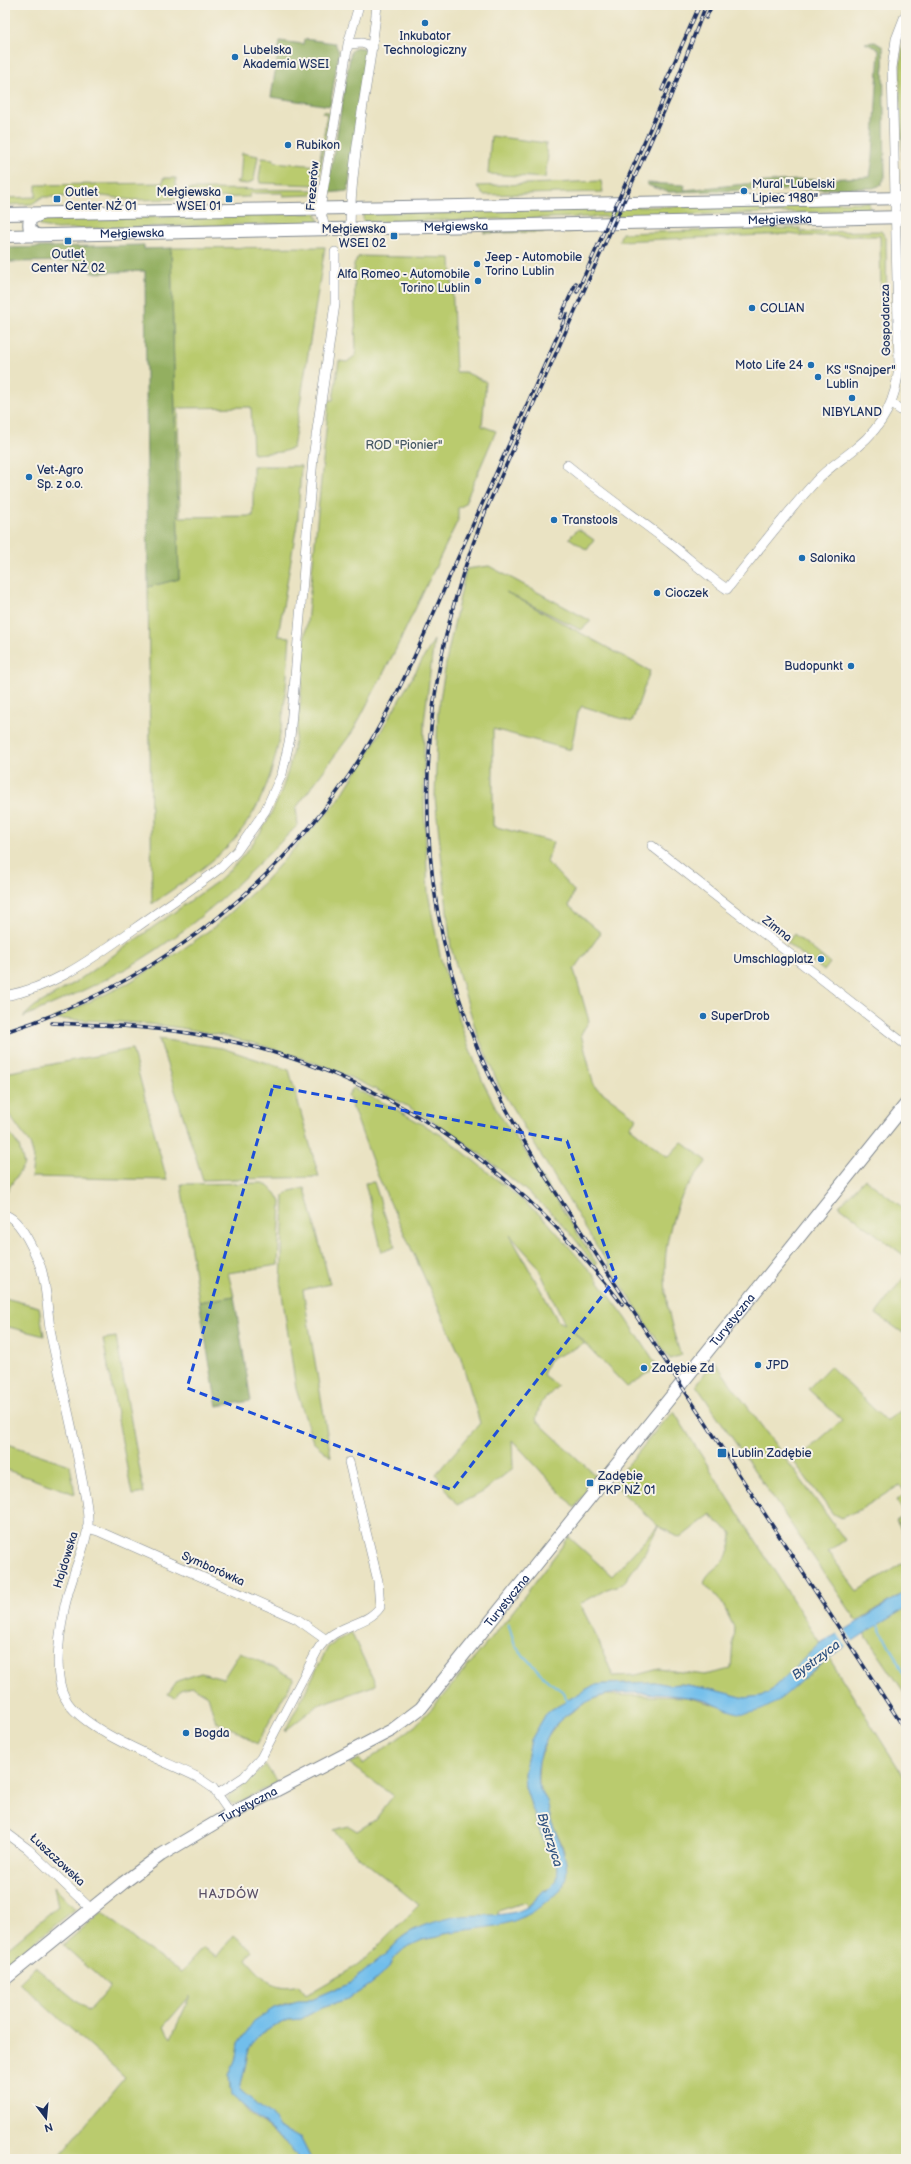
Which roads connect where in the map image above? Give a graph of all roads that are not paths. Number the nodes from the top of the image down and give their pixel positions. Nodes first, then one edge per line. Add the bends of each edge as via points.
1 (359, 5) edge
2 (377, 5) edge
3 (906, 13) edge
4 (348, 44) junction
5 (373, 47) junction
6 (901, 198) edge
7 (350, 208) junction
8 (320, 209) junction
9 (5, 214) edge
10 (41, 214) junction
11 (901, 217) edge
12 (326, 228) junction
13 (350, 228) junction
14 (37, 235) junction
15 (5, 236) edge
16 (335, 252) dead end
17 (891, 403) junction
18 (906, 414) edge
19 (567, 465) dead end
20 (652, 846) dead end
21 (5, 996) edge
22 (906, 1045) edge
23 (906, 1104) edge
24 (5, 1214) edge
25 (349, 1462) dead end
26 (88, 1528) junction
27 (325, 1639) junction
28 (218, 1794) junction
29 (231, 1814) junction
30 (5, 1832) edge
31 (91, 1909) junction
32 (5, 1979) edge

1 - 4 street, Frezerów
2 - 5 street
3 - 6 street, Gospodarcza via 896,39 893,57
4 - 5 street via 362,43
4 - 8 street, Frezerów
5 - 7 street
6 - 7 main road, Mełgiewska
6 - 11 street, Gospodarcza
7 - 8 main road, Mełgiewska
7 - 13 street
8 - 10 main road, Mełgiewska
8 - 12 street, Frezerów
9 - 10 main road, Mełgiewska
10 - 14 main road via 30,219 29,224 30,229
11 - 13 main road, Mełgiewska
11 - 17 street, Gospodarcza via 899,366 896,392
12 - 13 main road, Mełgiewska
12 - 14 main road, Mełgiewska
14 - 15 main road, Mełgiewska
16 - 21 street via 334,304 313,458 290,738 277,788 253,830 219,869 75,970 26,992
17 - 18 street
17 - 19 street, Gospodarcza via 884,417 865,440 815,482 728,589 713,580 672,545 628,514
20 - 22 street, Zimna
23 - 29 main road, Turystyczna via 421,1708 392,1730
24 - 26 street, Hajdowska via 13,1217 22,1230 43,1277 52,1342 80,1462
25 - 27 street via 381,1603 378,1611
26 - 27 street, Symborówka via 297,1619
26 - 28 street, Hajdowska via 72,1578 62,1622 59,1674 60,1686 66,1700 77,1713 95,1725 141,1751 197,1776
27 - 28 street via 262,1758 244,1777
28 - 29 street, Hajdowska
29 - 31 main road, Turystyczna via 161,1855
30 - 31 street, Łuszczowska via 28,1849
31 - 32 main road, Turystyczna

